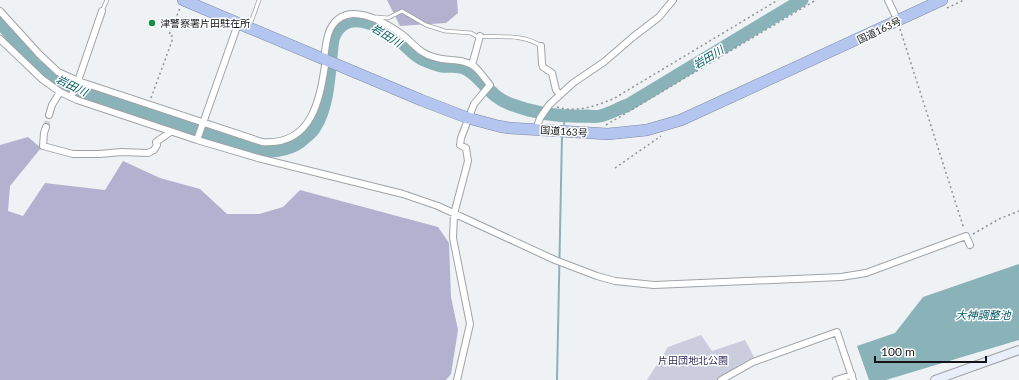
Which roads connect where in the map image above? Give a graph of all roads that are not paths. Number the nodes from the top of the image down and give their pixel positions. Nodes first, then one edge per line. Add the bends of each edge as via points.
1 (107, 0) edge
2 (183, 0) edge
3 (259, 0) edge
4 (673, 0) edge
5 (888, 0) edge
6 (942, 0) edge
7 (0, 11) edge
8 (102, 11) joint
9 (370, 17) junction
10 (898, 21) junction
11 (238, 24) junction
12 (249, 28) junction
13 (480, 36) junction
14 (0, 39) edge
15 (541, 46) joint
16 (328, 60) junction
17 (472, 65) junction
18 (78, 82) junction
19 (60, 92) junction
20 (72, 95) junction
21 (560, 96) junction
22 (49, 115) tunnel mouth
23 (468, 118) junction
24 (202, 124) junction
25 (46, 127) tunnel mouth
26 (536, 129) junction
27 (170, 131) junction
28 (197, 139) junction
29 (454, 214) junction
30 (970, 245) dead end
31 (1019, 350) edge
32 (852, 377) edge
33 (457, 380) edge
34 (721, 380) edge
35 (836, 380) edge
36 (935, 380) edge

1 - 8 lane
2 - 11 highway, 国道163号
3 - 12 lane
4 - 21 street via 659,17 604,62 573,83
5 - 10 street
6 - 10 highway, 国道163号
7 - 18 street via 58,72
8 - 18 street
9 - 13 lane via 388,18 402,11 426,25 445,31
9 - 16 street via 350,14 335,21 330,29
9 - 17 street via 400,33 425,53
10 - 26 highway, 国道163号 via 682,120 628,133
11 - 12 highway, 国道163号
11 - 24 street
12 - 16 highway, 国道163号
13 - 15 lane via 521,38
13 - 17 street
14 - 19 street via 32,71
15 - 21 street via 543,67 552,73
16 - 23 highway, 国道163号
16 - 24 street via 313,113 301,130 290,138 262,142
17 - 23 street via 490,85 474,104
18 - 20 street
18 - 24 street
19 - 20 street
19 - 22 street
20 - 27 street via 77,100
21 - 26 street via 549,105
23 - 26 highway, 国道163号 via 509,128
23 - 29 street via 460,138 460,145 466,148 468,161
24 - 28 street
25 - 27 street via 43,146 73,154 148,153 154,150 156,142
27 - 28 street
28 - 29 street via 258,158 404,194
29 - 30 street via 597,276 615,281 654,285 841,277 866,273 966,236
29 - 33 street via 453,238 470,324
31 - 36 street
32 - 34 street via 837,332 752,362
32 - 35 street

